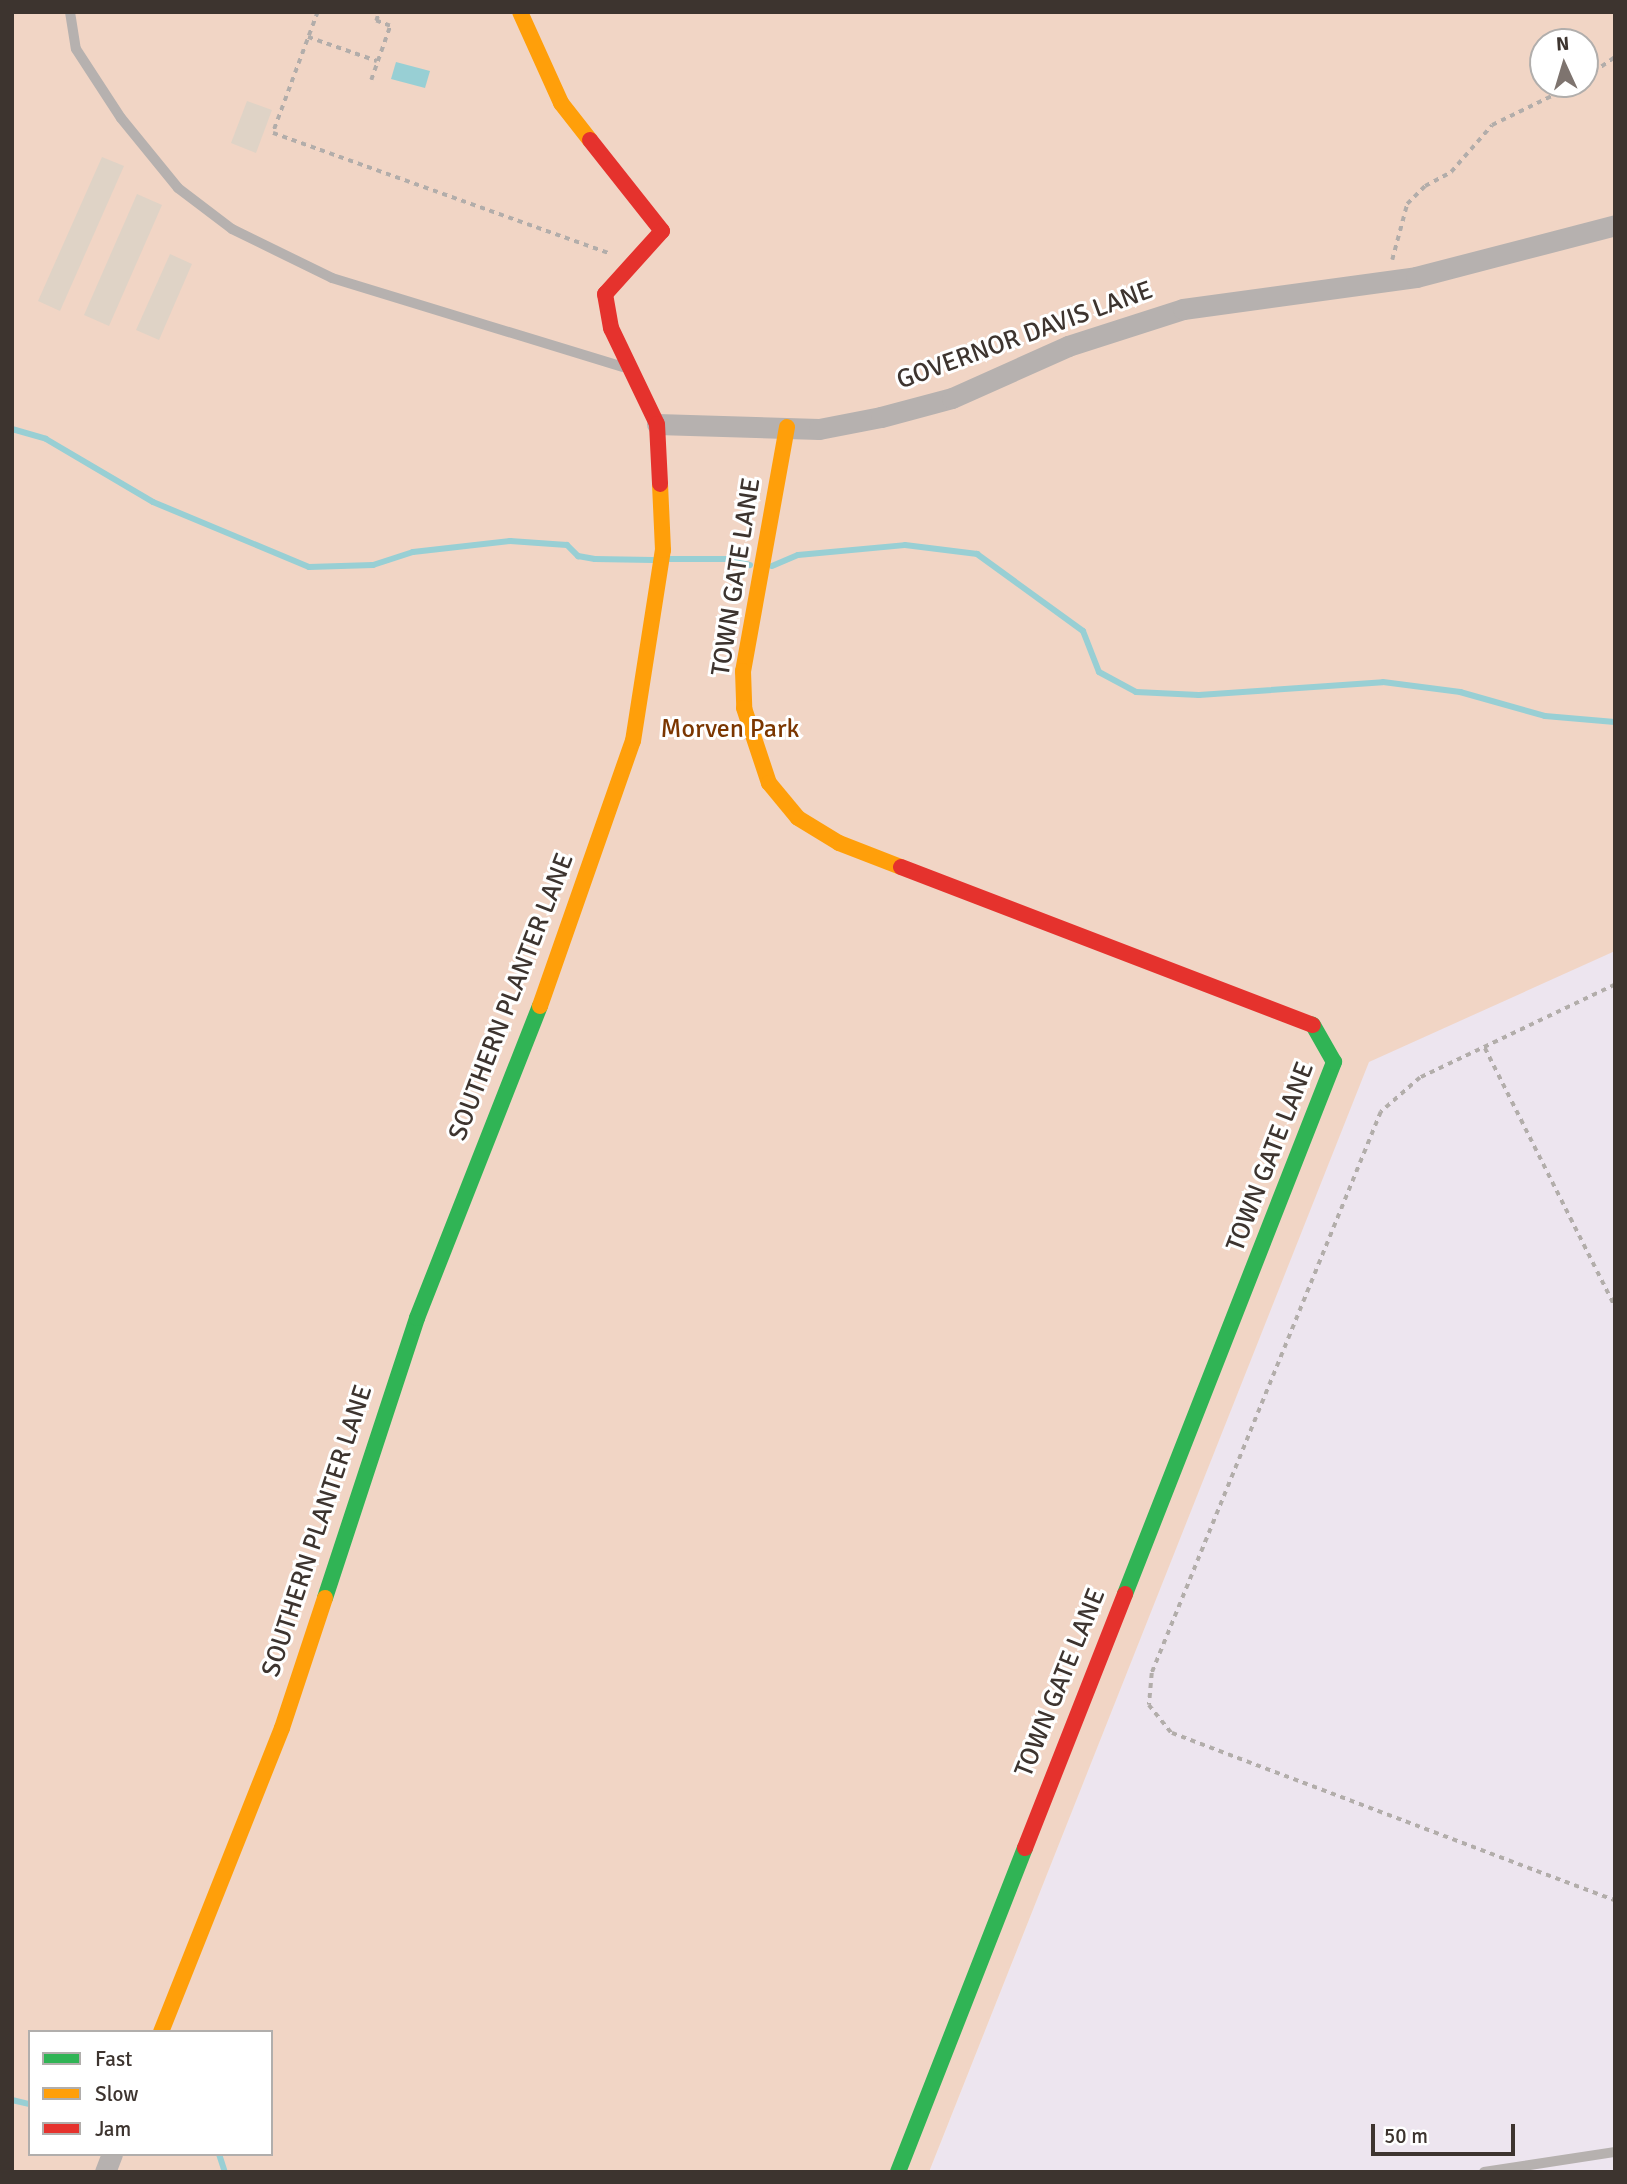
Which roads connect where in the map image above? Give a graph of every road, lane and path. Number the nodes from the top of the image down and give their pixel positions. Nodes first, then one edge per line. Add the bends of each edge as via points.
1 (70, 12) edge
2 (317, 12) edge
3 (379, 12) edge
4 (520, 12) edge
5 (308, 37) junction
6 (1615, 57) edge
7 (377, 61) junction
8 (1599, 68) edge
9 (371, 80) dead end
10 (1547, 98) edge
11 (1615, 225) edge
12 (630, 261) junction
13 (1390, 280) junction
14 (636, 371) junction
15 (657, 425) junction
16 (787, 427) junction
17 (1615, 985) edge
18 (1485, 1048) junction
19 (1615, 1307) edge
20 (1615, 1900) edge
21 (162, 2030) edge
22 (1615, 2152) edge
23 (898, 2172) edge
24 (1484, 2172) edge

1 - 14 lane via 76,49 121,118 178,188 232,229 332,278
2 - 5 path
3 - 7 path via 376,22 390,26
4 - 12 street, SOUTHERN PLANTER LANE via 561,103 662,231
5 - 7 path
5 - 12 path via 273,133
6 - 8 path
7 - 9 path
10 - 13 path via 1492,125 1459,164 1407,204
11 - 13 street, GOVERNOR DAVIS LANE via 1561,244
12 - 14 street, SOUTHERN PLANTER LANE via 606,294 607,312
13 - 16 street, GOVERNOR DAVIS LANE via 1183,309 1068,346 952,398 819,429
14 - 15 street, SOUTHERN PLANTER LANE
15 - 16 street, GOVERNOR DAVIS LANE
15 - 21 street, SOUTHERN PLANTER LANE via 662,557 634,741 585,890 417,1318 282,1728
16 - 23 street, TOWN GATE LANE via 743,671 744,708 769,783 799,818 839,843 1318,1026 1335,1062
17 - 18 path
18 - 19 path
18 - 20 path via 1420,1077 1381,1112 1152,1673 1149,1705 1172,1733
22 - 24 lane

